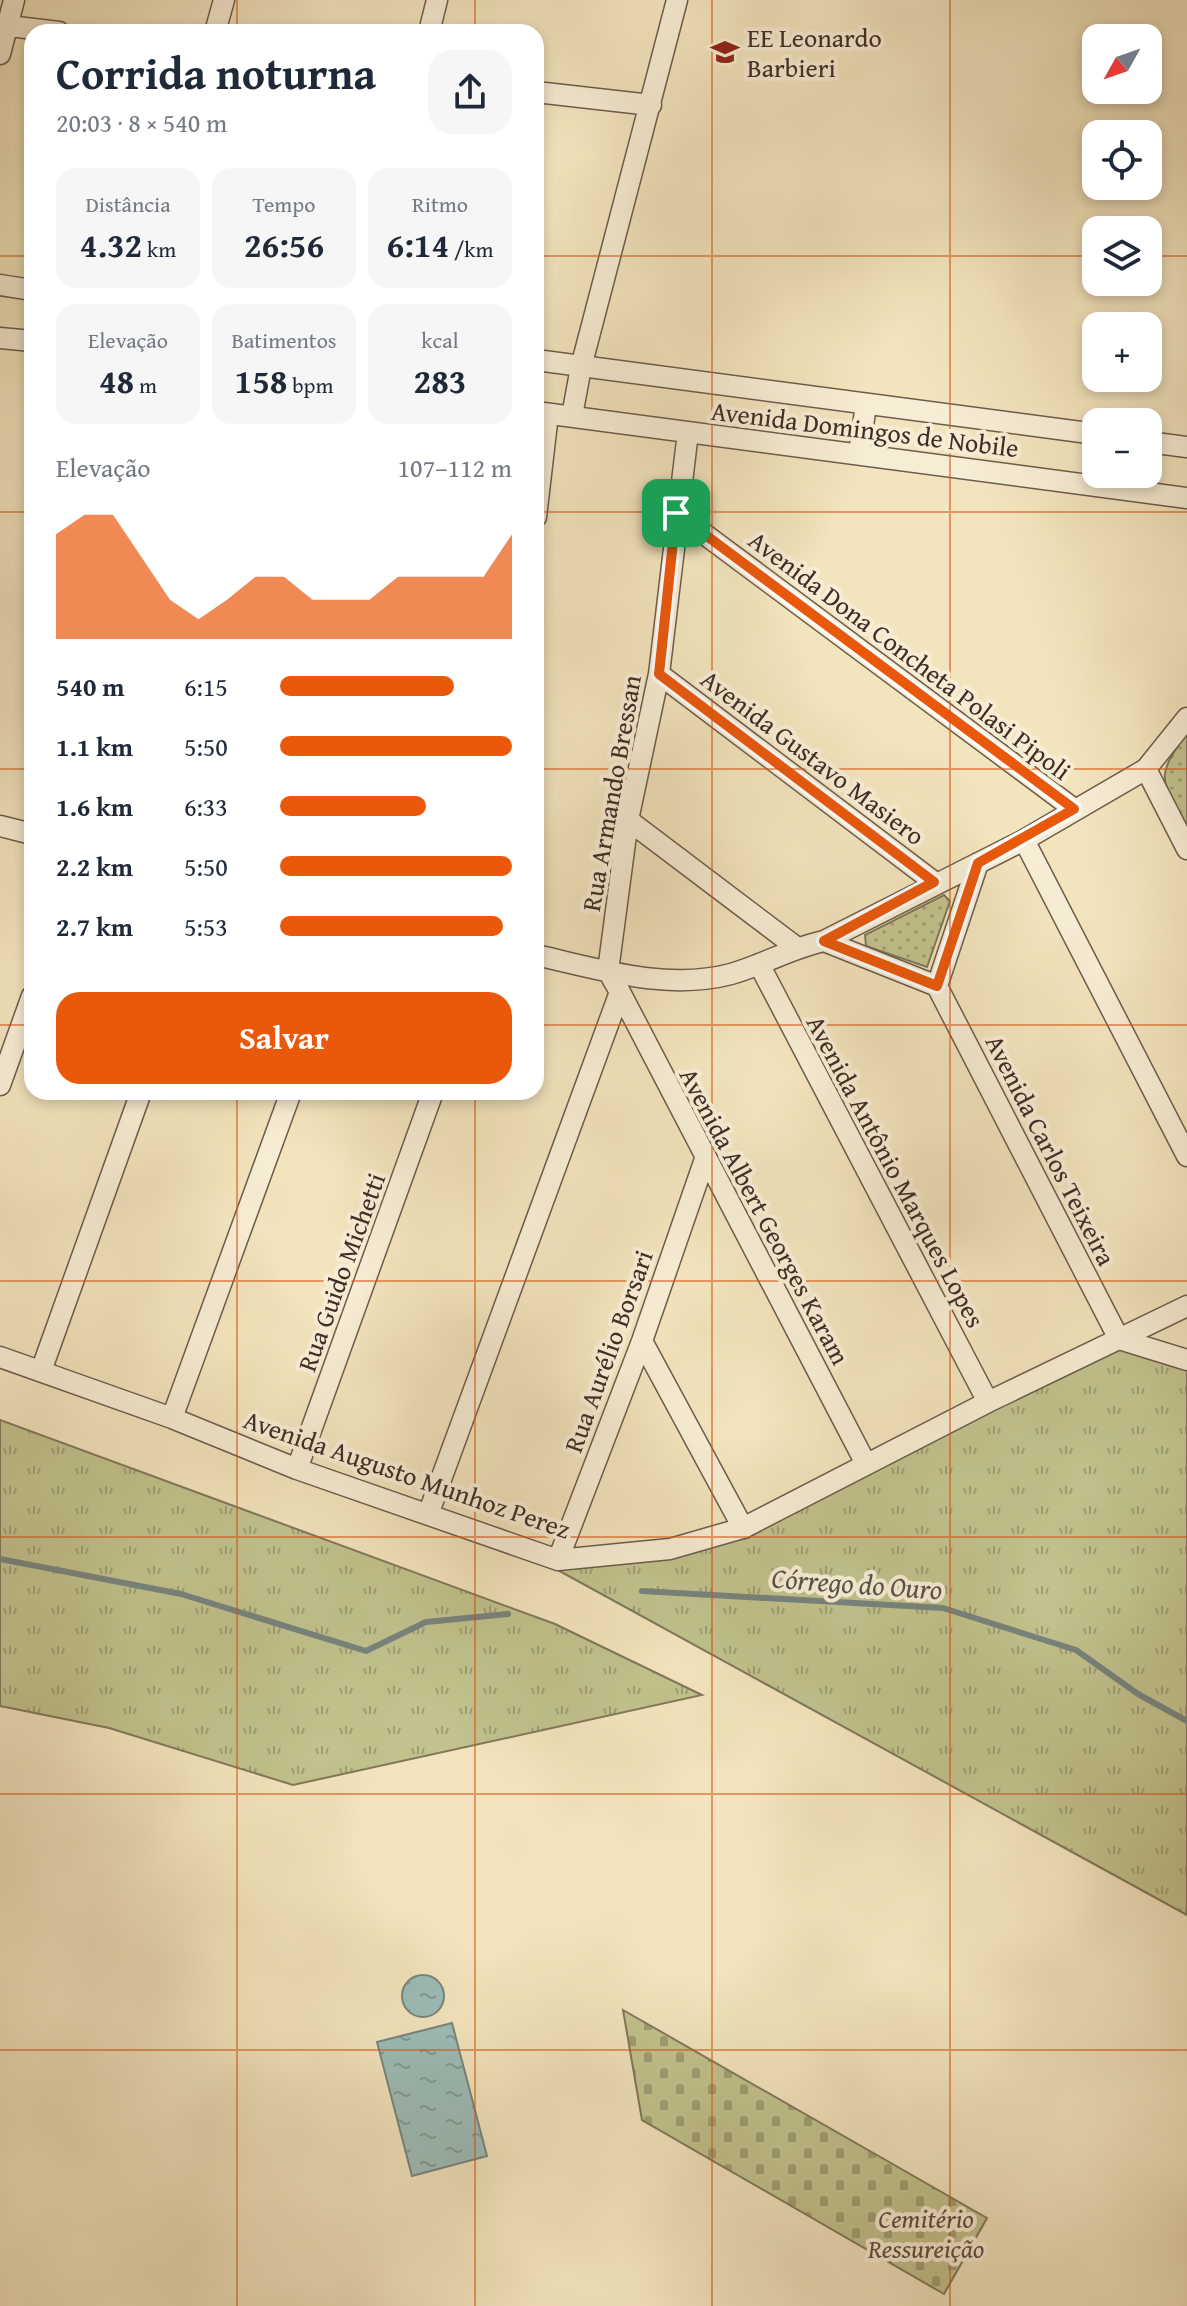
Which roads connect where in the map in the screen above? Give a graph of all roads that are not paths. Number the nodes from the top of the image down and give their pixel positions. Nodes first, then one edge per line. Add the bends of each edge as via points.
1 (14, 0) edge
2 (224, 0) edge
3 (437, 0) edge
4 (677, 0) edge
5 (217, 24) edge
6 (431, 24) edge
7 (4, 25) edge
8 (24, 28) edge
9 (0, 54) edge
10 (544, 93) edge
11 (651, 105) junction
12 (0, 285) edge
13 (24, 289) edge
14 (0, 338) edge
15 (24, 340) edge
16 (544, 361) edge
17 (581, 367) junction
18 (866, 405) junction
19 (544, 413) edge
20 (572, 416) junction
21 (688, 432) junction
22 (1082, 432) edge
23 (1162, 444) edge
24 (1187, 447) edge
25 (859, 453) junction
26 (1187, 498) edge
27 (676, 513) junction
28 (659, 674) junction
29 (1187, 718) edge
30 (1146, 769) junction
31 (1074, 809) junction
32 (628, 820) junction
33 (0, 826) edge
34 (24, 832) edge
35 (1024, 840) junction
36 (1187, 849) edge
37 (978, 863) junction
38 (934, 882) junction
39 (824, 941) junction
40 (796, 947) junction
41 (544, 957) edge
42 (759, 964) junction
43 (608, 971) junction
44 (937, 986) junction
45 (620, 992) junction
46 (24, 1018) edge
47 (0, 1085) edge
48 (138, 1100) edge
49 (288, 1100) edge
50 (430, 1100) edge
51 (1187, 1156) edge
52 (705, 1159) junction
53 (1187, 1306) edge
54 (1119, 1339) junction
55 (642, 1341) junction
56 (0, 1357) edge
57 (1187, 1360) edge
58 (41, 1371) junction
59 (988, 1402) junction
60 (172, 1418) junction
61 (866, 1464) junction
62 (297, 1469) junction
63 (429, 1512) junction
64 (743, 1528) junction
65 (558, 1560) junction

1 - 7 street
2 - 5 street
3 - 6 street
4 - 11 street
7 - 8 street
7 - 9 street
10 - 11 street
11 - 17 street
12 - 13 street
14 - 15 street
16 - 17 street, Avenida Domingos de Nobile
17 - 18 street, Avenida Domingos de Nobile
17 - 20 street
18 - 22 street, Avenida Domingos de Nobile
18 - 25 street
19 - 20 street, Avenida Domingos de Nobile
20 - 21 street, Avenida Domingos de Nobile
21 - 25 street, Avenida Domingos de Nobile
21 - 27 street, Rua Armando Bressan
23 - 24 street
25 - 26 street, Avenida Domingos de Nobile
27 - 28 street, Rua Armando Bressan
27 - 31 street, Avenida Dona Concheta Polasi Pipoli
28 - 32 street, Rua Armando Bressan
28 - 38 street, Avenida Gustavo Masiero
29 - 30 street
30 - 31 street
30 - 36 street
31 - 35 street
32 - 40 street
32 - 43 street, Rua Armando Bressan
33 - 34 street
35 - 37 street
35 - 51 street
37 - 38 street
37 - 44 street
38 - 39 street
39 - 40 street
39 - 44 street
40 - 42 street
41 - 43 street
42 - 43 street via 708,978
42 - 59 street, Avenida Antônio Marques Lopes
43 - 45 street
44 - 54 street, Avenida Carlos Teixeira
45 - 52 street, Avenida Albert Georges Karam
45 - 63 street
46 - 47 street
48 - 58 street
49 - 60 street
50 - 62 street, Rua Guido Michetti
52 - 55 street, Rua Aurélio Borsari
52 - 61 street, Avenida Albert Georges Karam
53 - 54 street, Avenida Augusto Munhoz Perez
54 - 57 street
54 - 59 street, Avenida Augusto Munhoz Perez
55 - 64 street
55 - 65 street, Rua Aurélio Borsari
56 - 58 street, Avenida Augusto Munhoz Perez
58 - 60 street, Avenida Augusto Munhoz Perez
59 - 61 street, Avenida Augusto Munhoz Perez
60 - 62 street, Avenida Augusto Munhoz Perez
61 - 64 street, Avenida Augusto Munhoz Perez
62 - 63 street, Avenida Augusto Munhoz Perez
63 - 65 street, Avenida Augusto Munhoz Perez
64 - 65 street, Avenida Augusto Munhoz Perez via 670,1549

